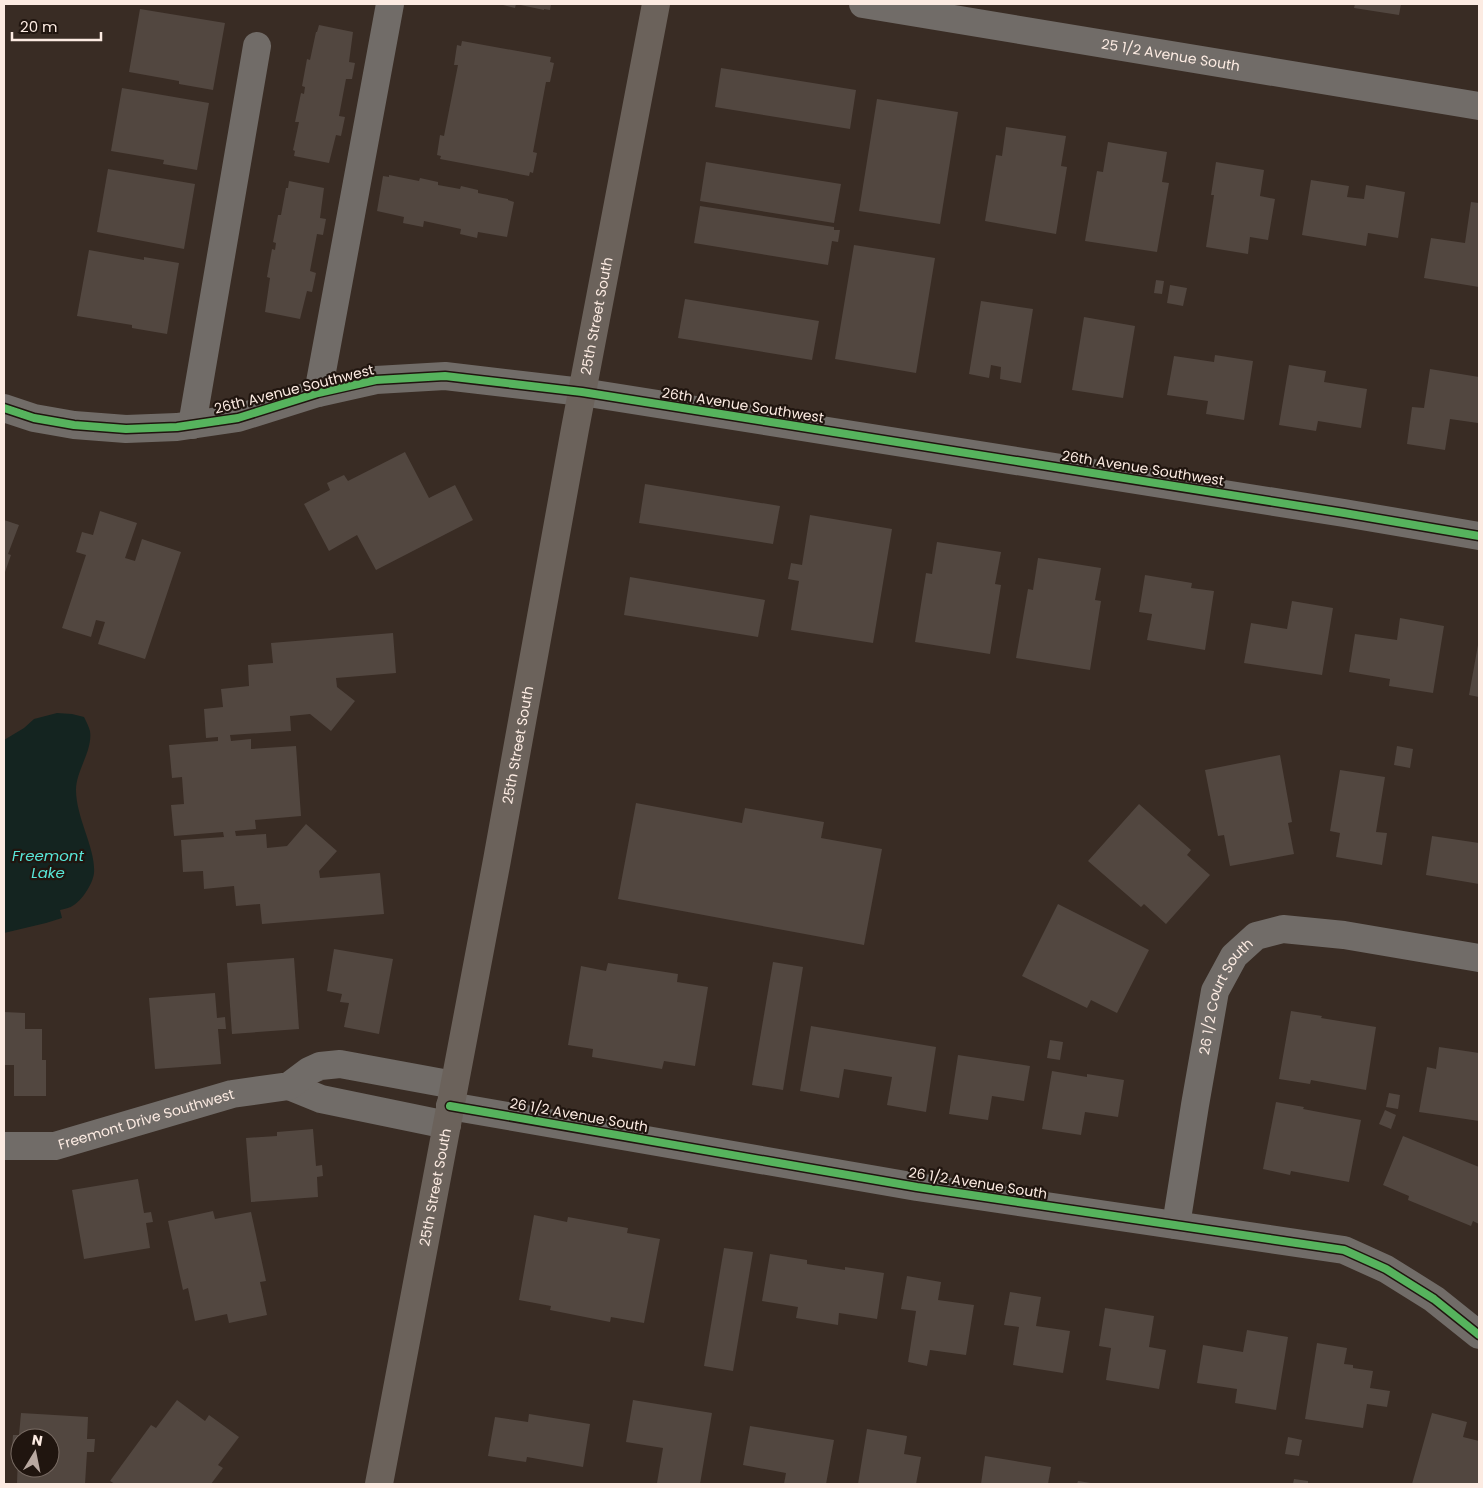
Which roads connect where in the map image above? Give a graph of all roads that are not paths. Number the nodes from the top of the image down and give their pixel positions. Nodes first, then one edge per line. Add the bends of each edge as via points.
1 (390, 4) edge
2 (656, 4) edge
3 (863, 4) edge
4 (257, 46) dead end
5 (1479, 106) edge
6 (582, 392) junction
7 (318, 393) junction
8 (4, 408) edge
9 (192, 424) junction
10 (1479, 536) edge
11 (1479, 958) edge
12 (289, 1086) junction
13 (450, 1105) junction
14 (4, 1146) edge
15 (1176, 1225) junction
16 (1479, 1335) edge
17 (378, 1484) edge

1 - 7 street
2 - 6 main road, 25th Street South
3 - 5 street, 25 1/2 Avenue South
4 - 9 street
6 - 7 street, 26th Avenue Southwest via 445,376 376,380
6 - 10 street, 26th Avenue Southwest
6 - 13 main road, 25th Street South via 498,860
7 - 9 street, 26th Avenue Southwest via 238,418
8 - 9 street, 26th Avenue Southwest via 34,418 74,425 126,428
11 - 15 street, 26 1/2 Court South via 1344,935 1283,929 1256,936 1234,956 1215,991
12 - 13 street via 321,1099
12 - 13 street, Freemont Drive Southwest via 320,1066 340,1064
12 - 14 street, Freemont Drive Southwest via 232,1094 55,1146
13 - 15 street, 26 1/2 Avenue South via 917,1187
13 - 17 main road, 25th Street South
15 - 16 street, 26 1/2 Avenue South via 1344,1250 1394,1274 1434,1299

